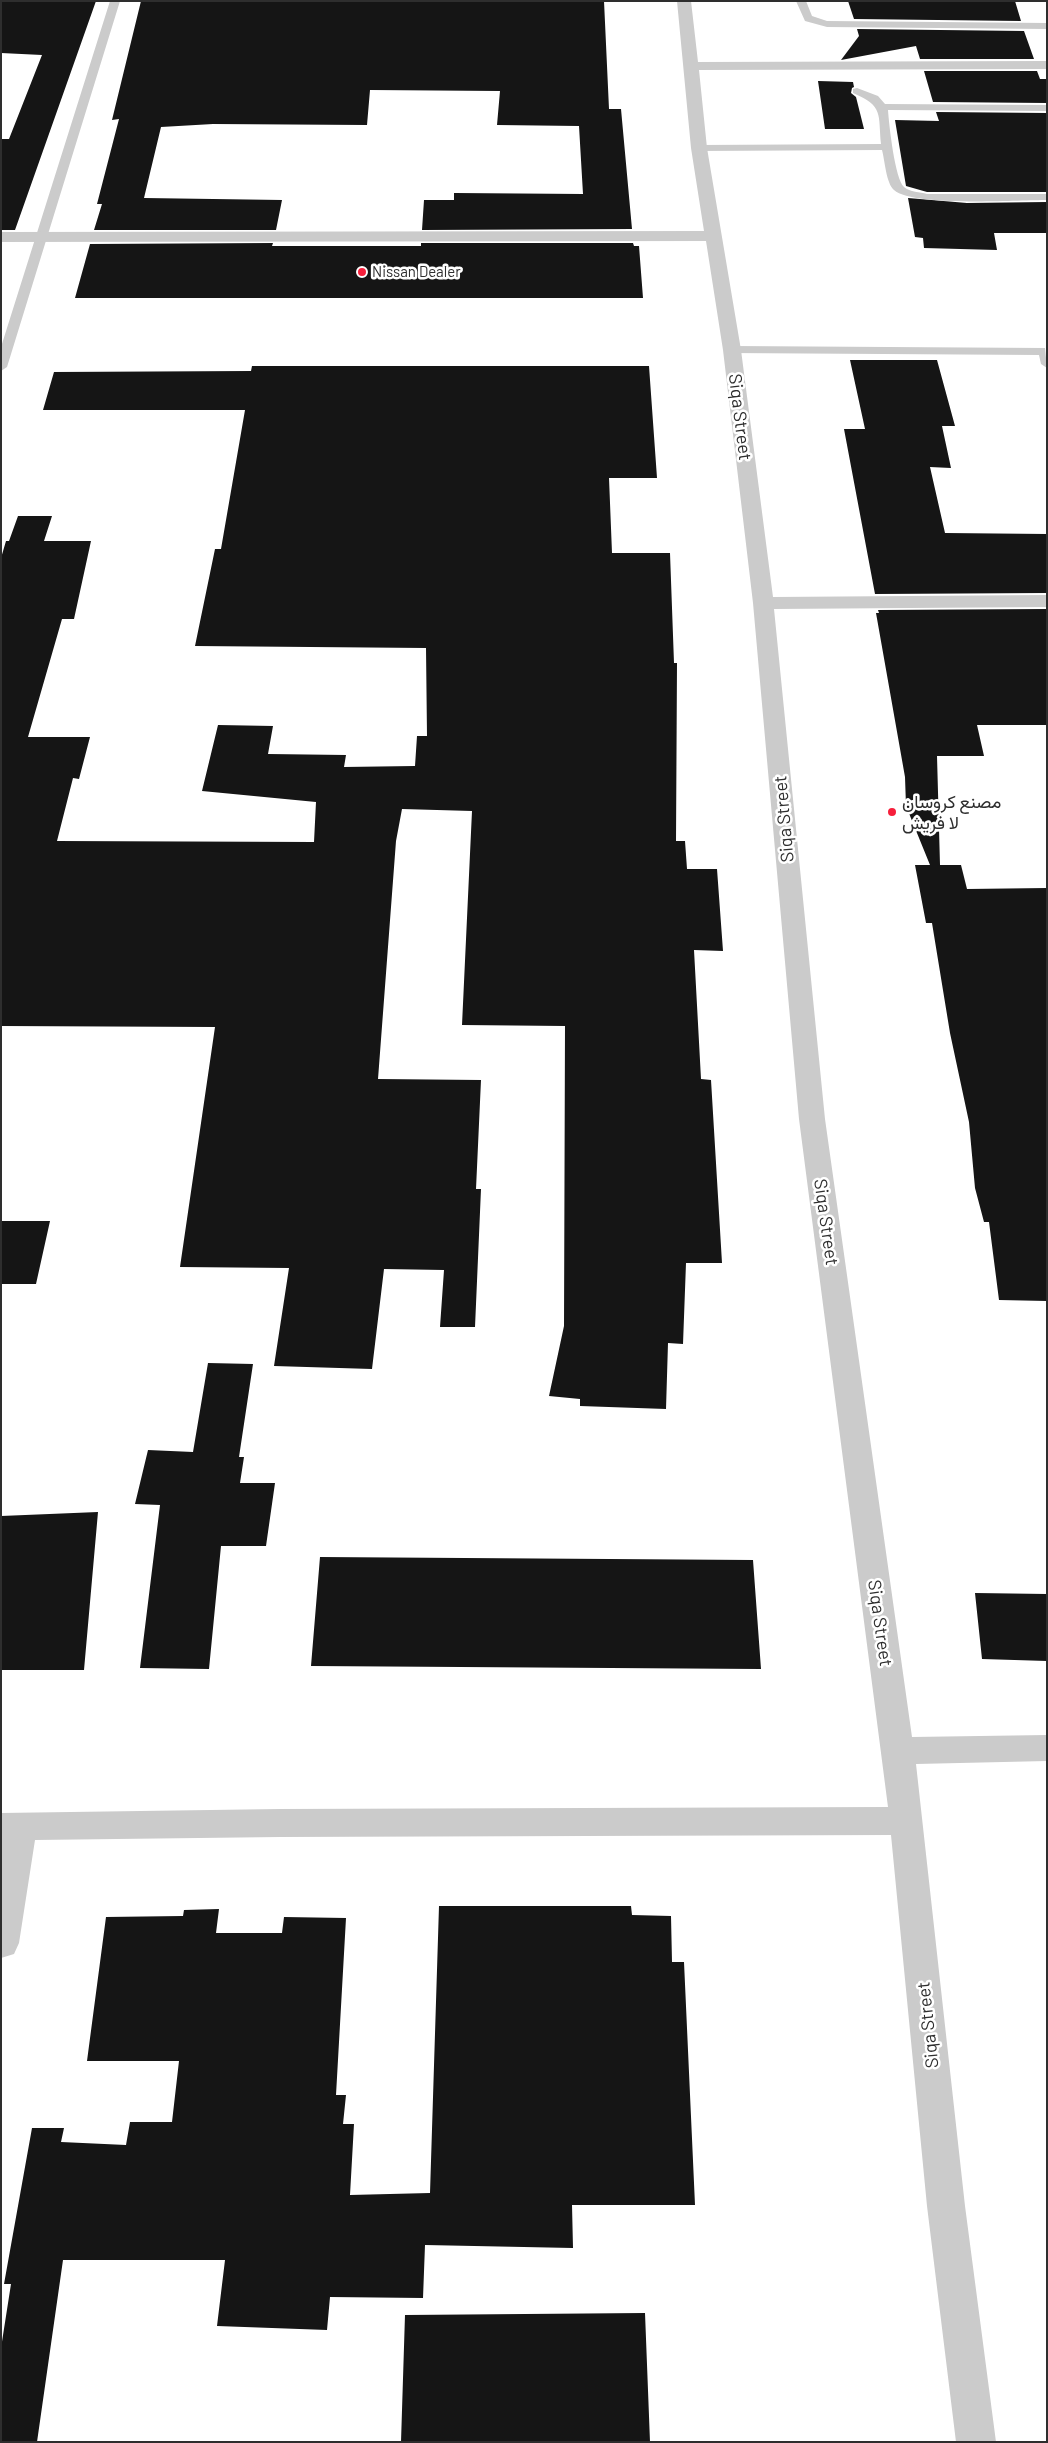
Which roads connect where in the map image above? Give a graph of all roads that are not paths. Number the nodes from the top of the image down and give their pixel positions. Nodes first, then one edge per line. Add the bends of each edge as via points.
1 (115, 1) edge
2 (684, 1) edge
3 (801, 1) edge
4 (1047, 26) edge
5 (1047, 65) edge
6 (690, 66) junction
7 (857, 91) dead end
8 (882, 107) junction
9 (1047, 108) edge
10 (887, 147) junction
11 (699, 148) junction
12 (1047, 197) edge
13 (713, 236) junction
14 (1, 237) edge
15 (42, 237) junction
16 (732, 350) junction
17 (1047, 364) edge
18 (1, 367) edge
19 (1047, 601) edge
20 (763, 603) junction
21 (1047, 1748) edge
22 (897, 1752) junction
23 (907, 1821) junction
24 (11, 1827) edge
25 (1, 1943) edge
26 (976, 2442) edge

1 - 15 lane
2 - 6 street, Siqa Street
3 - 4 lane via 804,17 811,22 827,24
5 - 6 street
6 - 11 street, Siqa Street
7 - 8 lane via 874,98
8 - 9 lane
8 - 10 lane
10 - 11 lane
10 - 12 lane via 897,187 905,193 927,197
11 - 13 street, Siqa Street
13 - 15 street
13 - 16 street, Siqa Street
14 - 15 street
15 - 18 lane
16 - 17 lane via 1045,352
16 - 20 street, Siqa Street
19 - 20 street
20 - 22 street, Siqa Street via 812,1119
21 - 22 street
22 - 23 street, Siqa Street
23 - 24 street
23 - 26 street, Siqa Street via 946,2206
24 - 25 street

